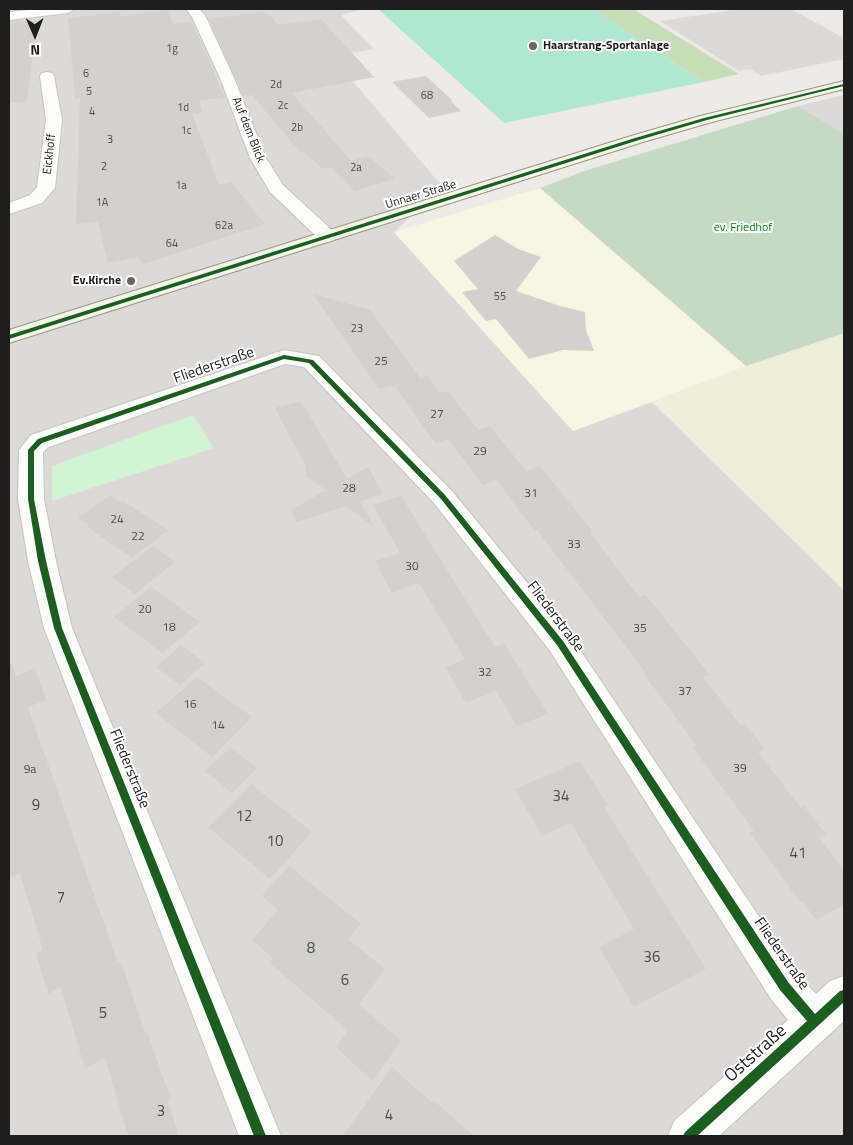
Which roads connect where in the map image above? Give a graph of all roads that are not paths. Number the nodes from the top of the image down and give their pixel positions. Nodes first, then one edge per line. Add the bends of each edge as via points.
1 (68, 9) edge
2 (192, 9) edge
3 (9, 16) edge
4 (46, 76) dead end
5 (844, 85) edge
6 (9, 209) edge
7 (327, 236) junction
8 (9, 337) edge
9 (844, 995) edge
10 (814, 1021) junction
11 (260, 1136) edge
12 (689, 1136) edge

1 - 3 street
2 - 7 street, Auf dem Blick via 198,15 228,78 267,174 276,188
4 - 6 street, Eickhoff via 54,120 46,188 36,199
5 - 7 main road, Unnaer Straße via 637,139
7 - 8 main road, Unnaer Straße
9 - 10 street, Oststraße
10 - 11 street, Fliederstraße via 784,986 542,620 443,497 332,382 311,361 284,357 40,441 30,450 30,499 58,628
10 - 12 street, Oststraße

